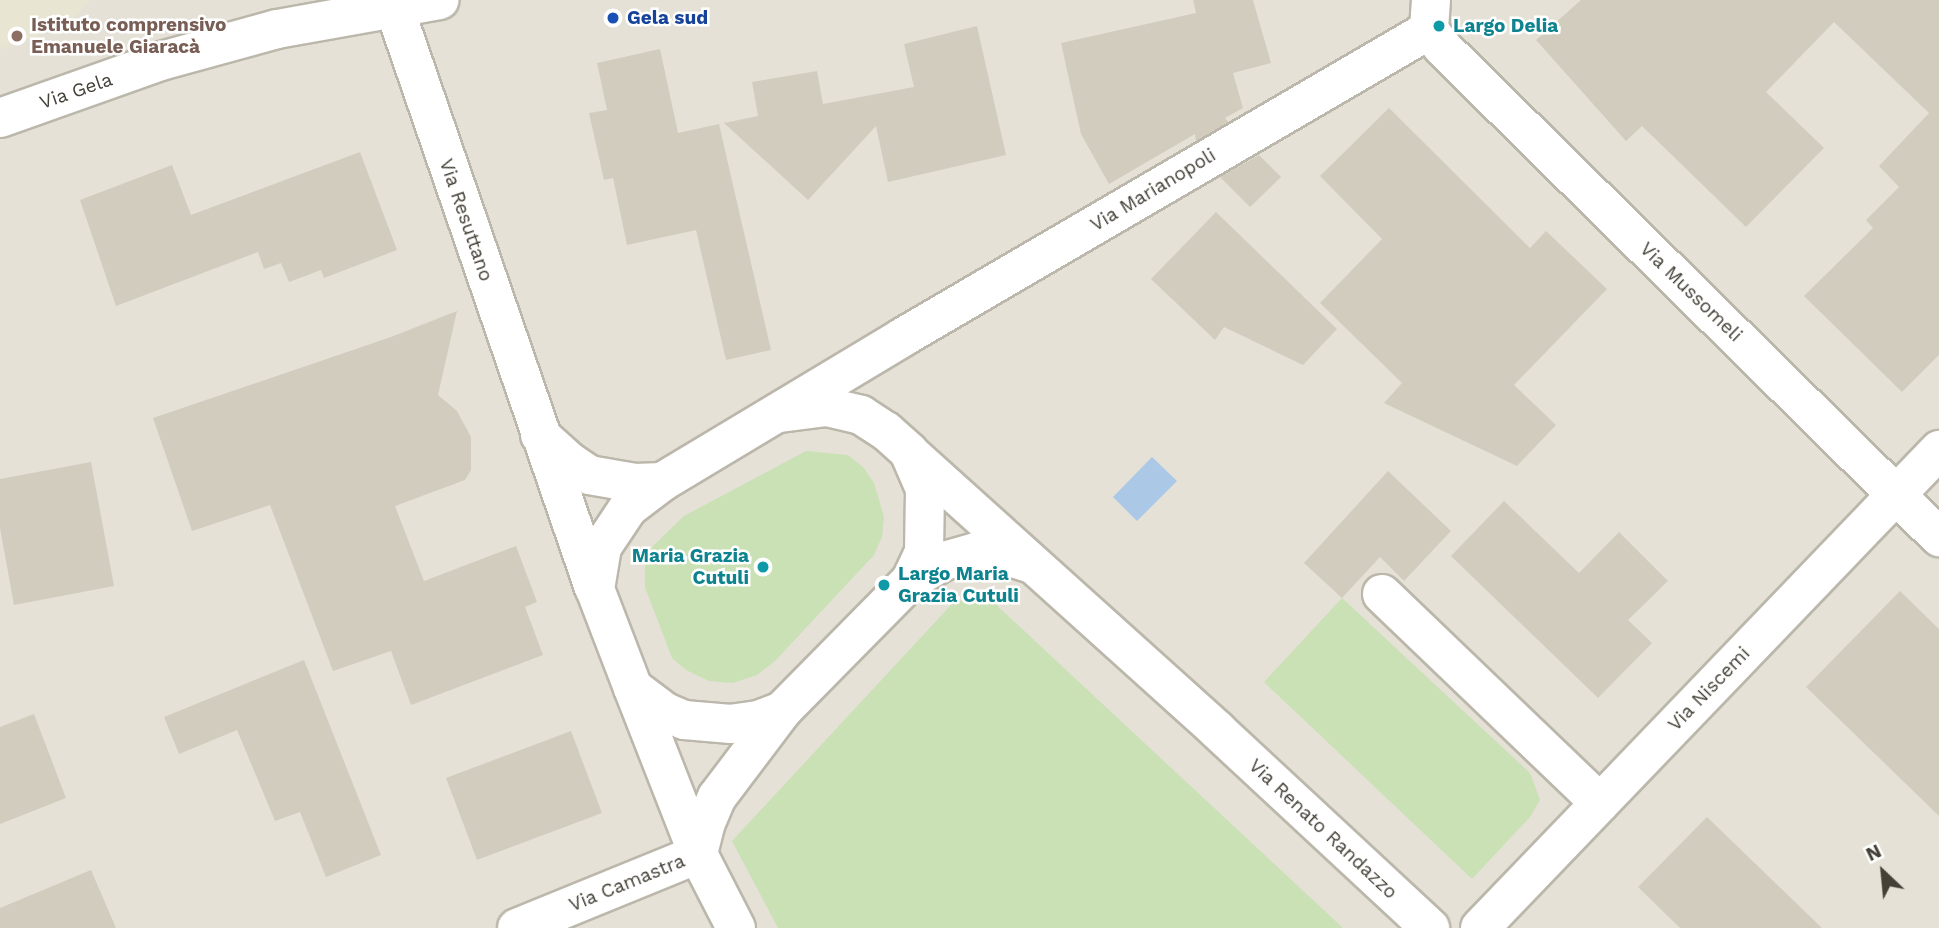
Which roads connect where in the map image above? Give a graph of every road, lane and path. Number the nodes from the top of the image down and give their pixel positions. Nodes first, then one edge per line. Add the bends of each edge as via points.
1 (439, 0) edge
2 (394, 7) junction
3 (1427, 30) edge
4 (0, 118) edge
5 (780, 412) junction
6 (538, 433) junction
7 (1939, 450) edge
8 (909, 452) junction
9 (662, 482) junction
10 (1897, 494) junction
11 (1939, 537) edge
12 (1038, 566) junction
13 (911, 580) junction
14 (594, 589) junction
15 (1382, 594) dead end
16 (633, 688) junction
17 (782, 711) junction
18 (1600, 803) junction
19 (698, 854) junction
20 (517, 928) edge
21 (736, 928) edge
22 (1430, 928) edge
23 (1480, 928) edge

1 - 2 street, Via Gela
2 - 4 street, Via Gela via 213,46
2 - 6 street, Via Resuttano
3 - 5 street, Via Marianopoli
3 - 10 street, Via Mussomeli
5 - 8 street, Via Renato Randazzo via 827,407 861,415
5 - 9 street, Via Marianopoli
6 - 9 street via 589,475 635,483
6 - 14 street, Via Resuttano
7 - 10 street, Via Niscemi
8 - 12 street, Via Renato Randazzo
8 - 13 street via 925,489 927,523 924,552
9 - 14 street, Via Marianopoli via 628,508 602,547
10 - 11 street, Via Mussomeli
10 - 18 street, Via Niscemi
12 - 13 street via 995,552 976,552 944,561
12 - 22 street, Via Renato Randazzo
13 - 17 street
14 - 16 street, Via Resuttano
15 - 18 street
16 - 17 street via 665,712 709,724 758,720
16 - 19 street, Via Resuttano
17 - 19 street via 717,797
18 - 23 street, Via Niscemi
19 - 20 street, Via Camastra
19 - 21 street

